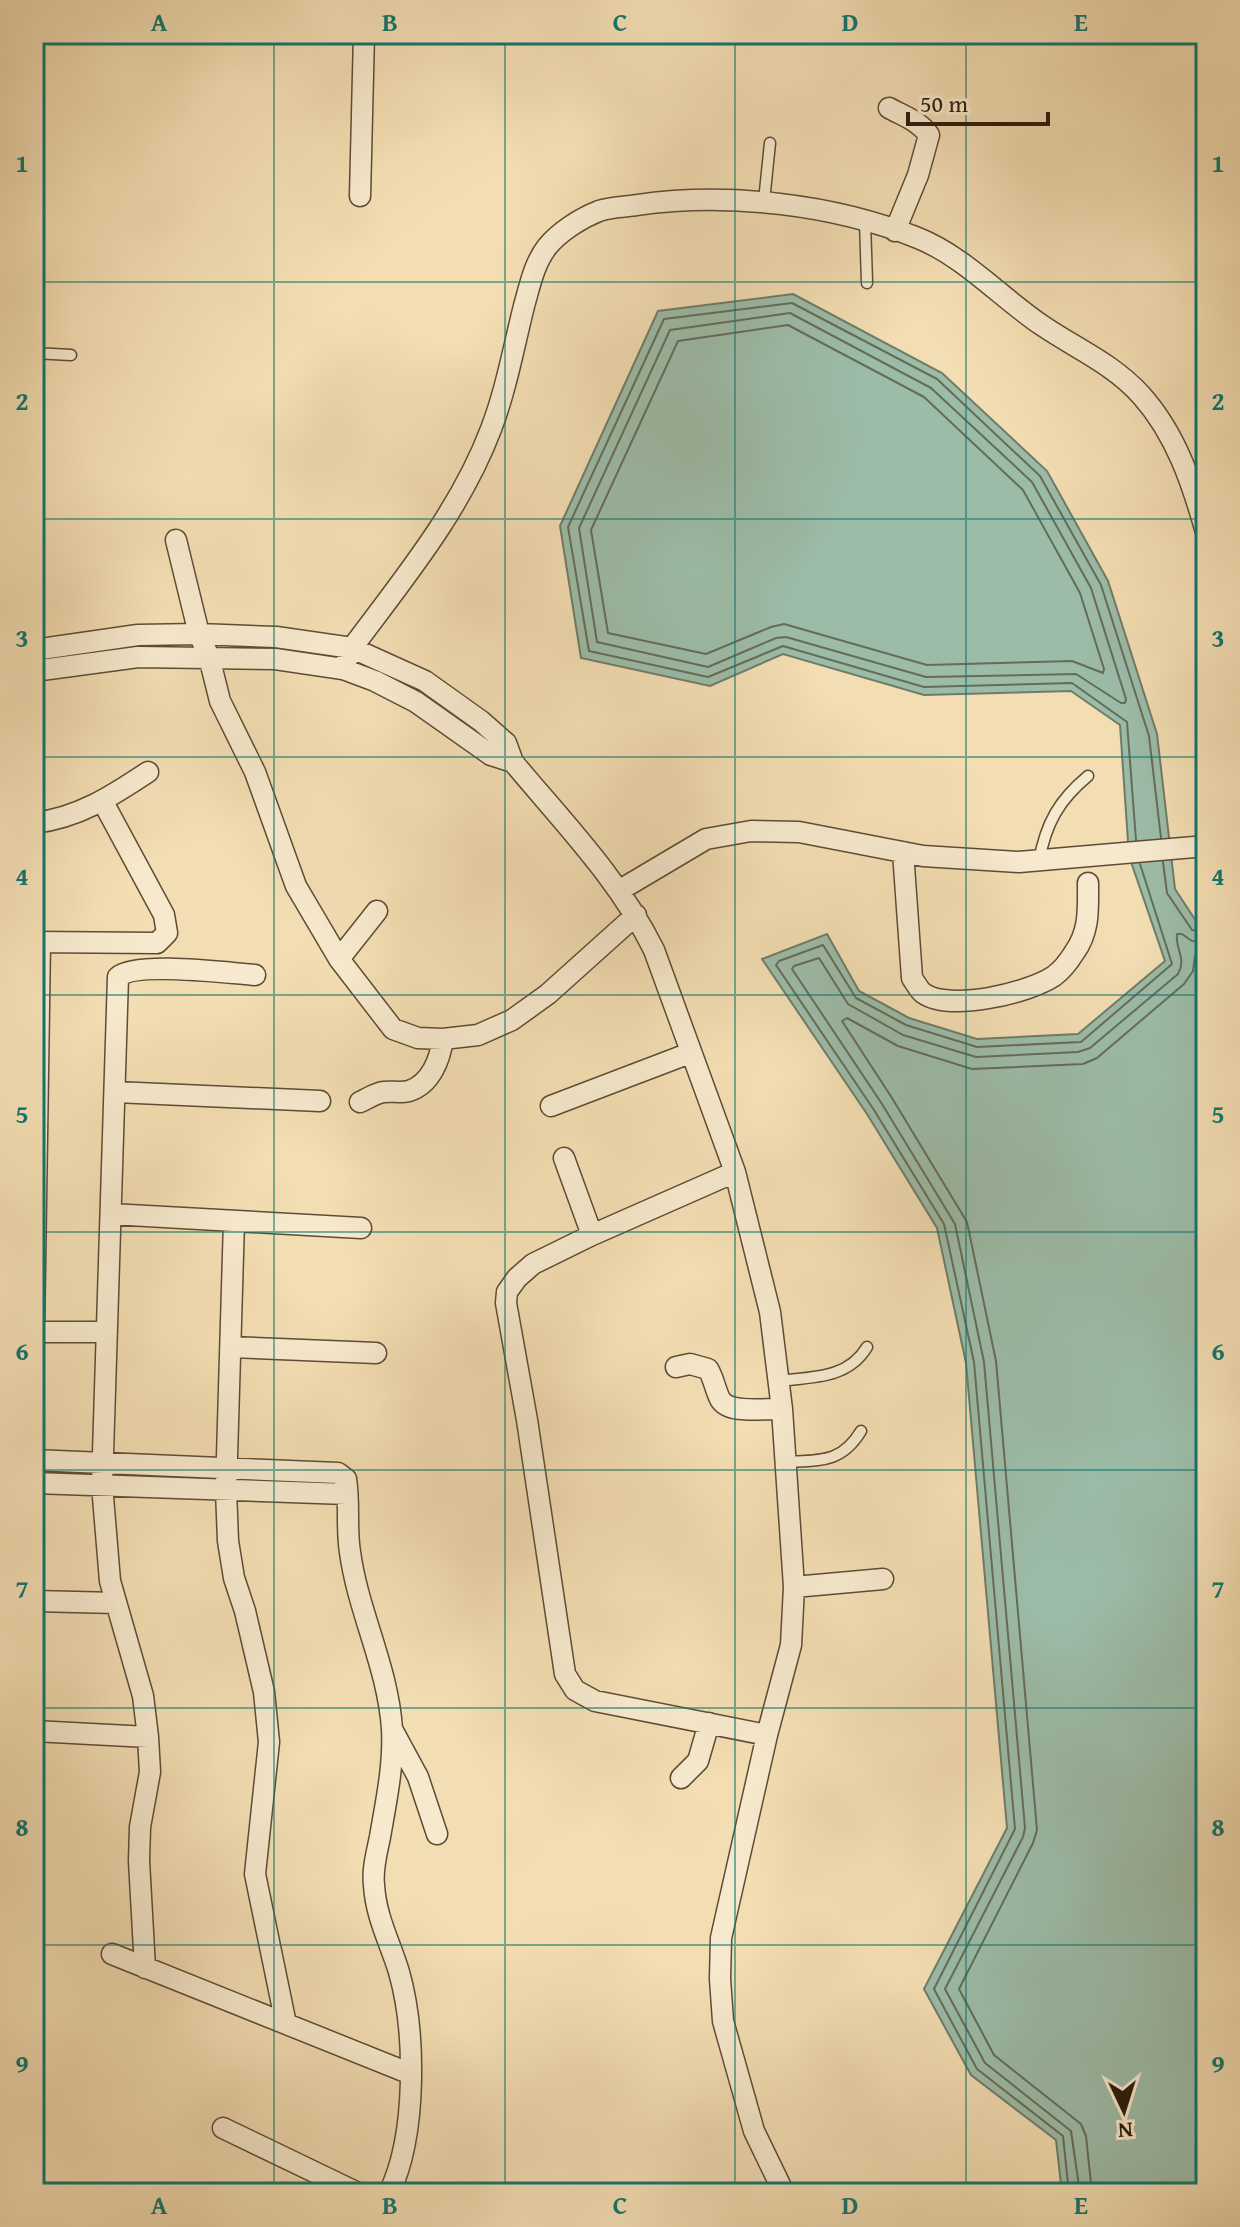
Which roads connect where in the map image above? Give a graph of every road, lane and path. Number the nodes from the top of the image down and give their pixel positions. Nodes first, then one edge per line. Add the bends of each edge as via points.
1 (364, 34) edge
2 (889, 108) dead end
3 (770, 143) dead end
4 (360, 196) dead end
5 (764, 201) junction
6 (865, 221) junction
7 (895, 231) junction
8 (867, 283) dead end
9 (34, 353) edge
10 (71, 355) dead end
11 (1206, 532) edge
12 (176, 540) dead end
13 (199, 634) junction
14 (352, 648) junction
15 (34, 650) edge
16 (209, 657) junction
17 (343, 669) junction
18 (34, 671) edge
19 (513, 762) junction
20 (148, 772) dead end
21 (1088, 776) dead end
22 (103, 802) junction
23 (34, 823) edge
24 (1206, 846) edge
25 (903, 852) junction
26 (1039, 861) junction
27 (1088, 883) dead end
28 (620, 890) junction
29 (377, 911) dead end
30 (636, 915) junction
31 (37, 942) edge
32 (339, 959) junction
33 (255, 975) dead end
34 (443, 1039) junction
35 (690, 1053) junction
36 (36, 1054) edge
37 (115, 1092) junction
38 (320, 1101) dead end
39 (360, 1102) dead end
40 (551, 1106) dead end
41 (564, 1158) dead end
42 (735, 1172) junction
43 (111, 1214) junction
44 (35, 1218) edge
45 (234, 1221) junction
46 (361, 1228) dead end
47 (592, 1235) junction
48 (34, 1332) edge
49 (107, 1332) junction
50 (231, 1347) junction
51 (867, 1347) dead end
52 (376, 1353) dead end
53 (676, 1367) dead end
54 (778, 1381) junction
55 (782, 1409) junction
56 (861, 1431) dead end
57 (34, 1460) edge
58 (784, 1462) junction
59 (103, 1463) junction
60 (227, 1480) junction
61 (34, 1483) edge
62 (102, 1485) junction
63 (883, 1579) dead end
64 (794, 1587) junction
65 (34, 1601) edge
66 (116, 1603) junction
67 (709, 1723) junction
68 (392, 1729) junction
69 (34, 1731) edge
70 (767, 1735) junction
71 (148, 1737) junction
72 (681, 1778) dead end
73 (437, 1834) dead end
74 (112, 1954) dead end
75 (145, 1968) junction
76 (286, 2024) junction
77 (411, 2074) junction
78 (223, 2128) dead end
79 (358, 2193) edge
80 (389, 2193) edge
81 (784, 2193) edge

1 - 4 street
2 - 7 street via 929,135
3 - 5 lane
5 - 6 street
5 - 14 street via 690,200 600,210 548,246 534,270 493,424 474,471 446,520
6 - 7 street
6 - 8 lane
7 - 11 street via 955,259 1126,380 1177,448
9 - 10 lane
12 - 13 street
13 - 14 street via 276,637
13 - 15 street via 138,635
13 - 16 street
14 - 17 street
14 - 19 street via 450,698 506,743
16 - 17 street
16 - 18 street via 138,657
16 - 32 street via 220,701 255,772 296,886
17 - 19 street via 416,702 491,755
19 - 28 street
20 - 22 street
21 - 26 lane via 1054,814
22 - 23 street
22 - 31 street via 164,915 167,933 157,943
24 - 26 street
25 - 26 street
25 - 27 street via 912,978 923,993 945,1000 1025,991 1055,976 1089,924
25 - 28 street via 799,832 751,831 706,839
28 - 30 street
29 - 32 street
30 - 34 street via 512,1020 478,1035
30 - 35 street via 654,950
31 - 36 street
32 - 34 street via 393,1029
33 - 37 street via 125,971 118,977
34 - 39 street via 441,1055 419,1086
35 - 40 street
35 - 42 street
36 - 44 street
37 - 38 street
37 - 43 street
41 - 47 street
42 - 47 street
42 - 54 street via 770,1312
43 - 45 street
43 - 49 street
44 - 48 street
45 - 46 street
45 - 50 street
47 - 67 street via 533,1264 507,1292 506,1303 565,1674 575,1690 595,1701
48 - 49 street
49 - 59 street
50 - 52 street
50 - 60 street
51 - 54 lane via 845,1370
53 - 55 street via 708,1369 730,1408
54 - 55 street
55 - 58 street
56 - 58 lane via 837,1457
57 - 59 street
58 - 64 street
59 - 60 street
59 - 62 street
60 - 62 street
60 - 68 street via 338,1473 346,1486 350,1552 385,1680
60 - 76 street via 228,1541 264,1692 269,1742 255,1874
61 - 62 street
62 - 66 street
63 - 64 street
64 - 70 street via 791,1645
65 - 66 street
66 - 71 street via 143,1696
67 - 70 street
67 - 72 street via 698,1761
68 - 73 street via 418,1777
68 - 77 street via 373,1881 382,1927 399,1971
69 - 71 street
70 - 81 street via 721,1938 720,1979 723,2021 754,2131
71 - 75 street via 150,1772 139,1861
74 - 75 street
75 - 76 street
76 - 77 street
77 - 80 street via 404,2142
78 - 79 street

